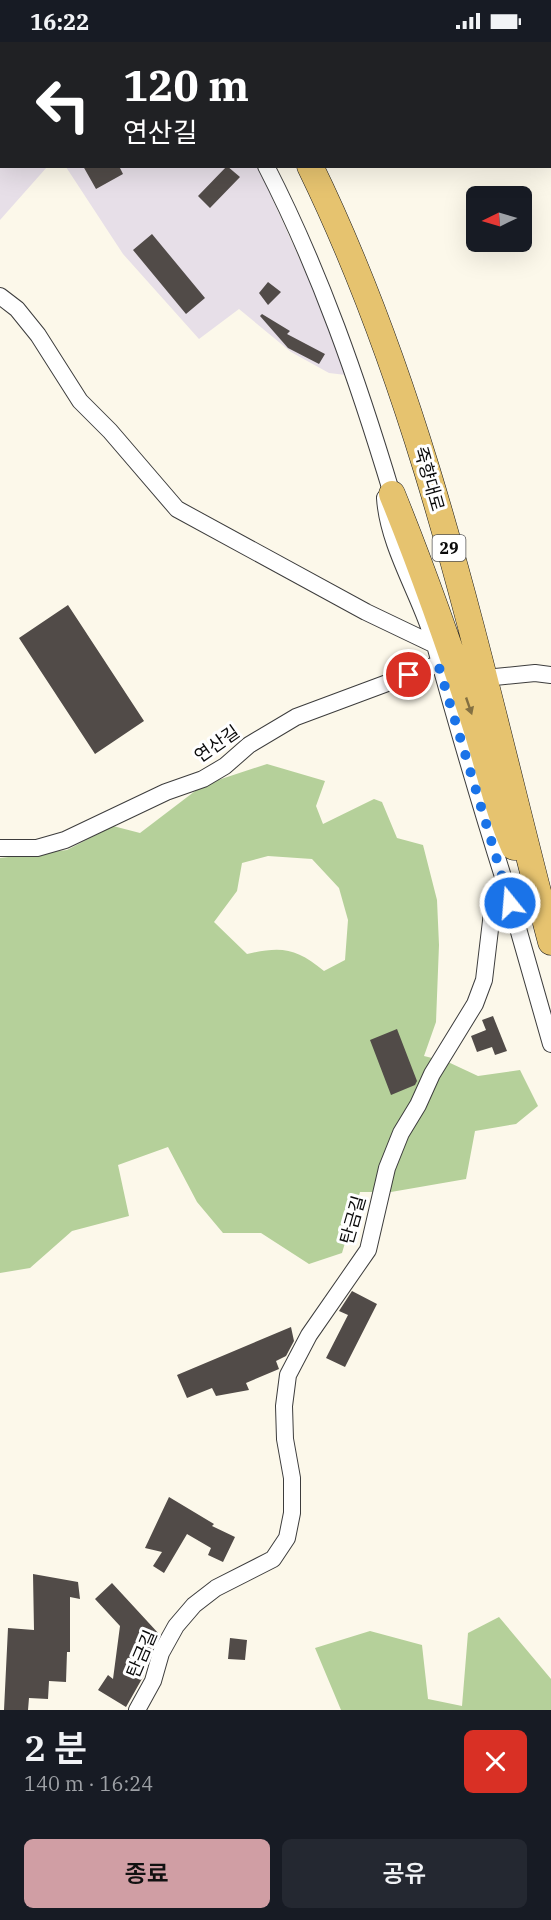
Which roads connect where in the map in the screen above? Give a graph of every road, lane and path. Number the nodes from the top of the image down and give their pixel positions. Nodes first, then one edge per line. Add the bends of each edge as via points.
1 (267, 168) edge
2 (311, 168) edge
3 (318, 168) edge
4 (327, 203) junction
5 (0, 296) edge
6 (392, 494) joint
7 (442, 656) junction
8 (551, 675) edge
9 (484, 678) junction
10 (0, 848) edge
11 (505, 883) junction
12 (544, 917) junction
13 (551, 942) edge
14 (551, 1044) edge
15 (137, 1710) edge

1 - 6 street via 299,232 349,356
2 - 4 main road, 죽향대로 / 29
3 - 4 main road
4 - 9 main road, 죽향대로 / 29 via 354,261 409,406
5 - 7 street via 17,309 38,335 80,400 177,509
6 - 7 main road
7 - 10 street, 연산길 via 296,717 249,744 203,779 166,792 65,840 37,848
7 - 11 street
7 -> 12 main road via 475,723 500,814
8 - 9 street
9 - 12 main road, 죽향대로 / 29
11 - 14 street
11 - 15 street, 탄금길 via 493,904 484,980 475,1004 401,1133 387,1168 368,1250 309,1335 288,1375 284,1406 292,1513 287,1538 273,1559 216,1588 194,1605 161,1653 153,1681
12 - 13 main road, 죽향대로 / 29

